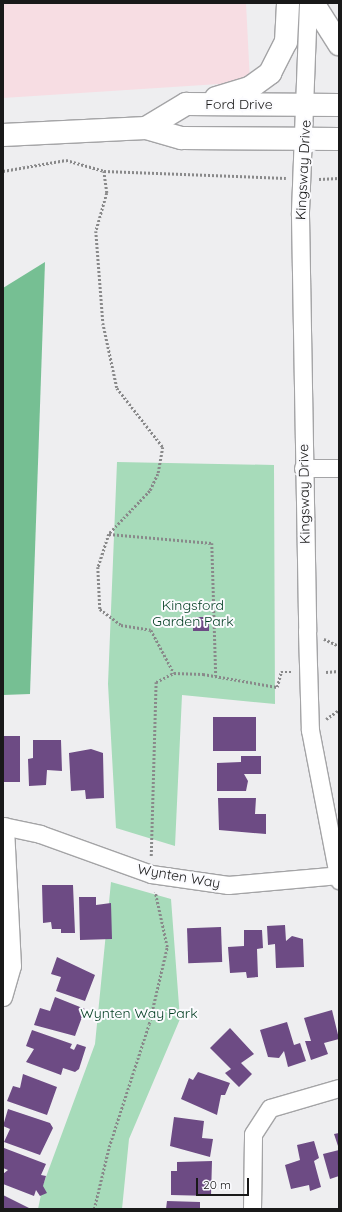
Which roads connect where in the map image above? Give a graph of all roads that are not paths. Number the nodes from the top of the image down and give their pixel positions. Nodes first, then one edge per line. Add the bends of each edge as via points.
1 (288, 3) edge
2 (308, 3) edge
3 (314, 3) edge
4 (339, 44) edge
5 (198, 104) junction
6 (307, 105) junction
7 (339, 105) edge
8 (146, 128) junction
9 (3, 135) edge
10 (339, 139) edge
11 (305, 140) junction
12 (303, 468) junction
13 (339, 468) edge
14 (4, 826) edge
15 (338, 877) edge
16 (3, 997) edge
17 (339, 1088) edge
18 (252, 1209) edge

1 - 5 main road via 286,42 270,73 251,87
2 - 6 street, Kingsway Drive
3 - 4 main road
5 - 6 main road, Ford Drive
5 - 8 main road, Ford Drive via 186,104
6 - 7 main road, Ford Drive
6 - 11 street, Kingsway Drive
8 - 9 main road, Ford Drive
8 - 11 main road, Ford Drive via 182,138
10 - 11 main road, Ford Drive
11 - 12 street, Kingsway Drive via 301,179
12 - 13 street
12 - 15 street, Kingsway Drive via 310,730
14 - 15 street, Wynten Way via 40,834 151,874 228,885
14 - 16 street via 12,966
17 - 18 street via 270,1108 253,1134

